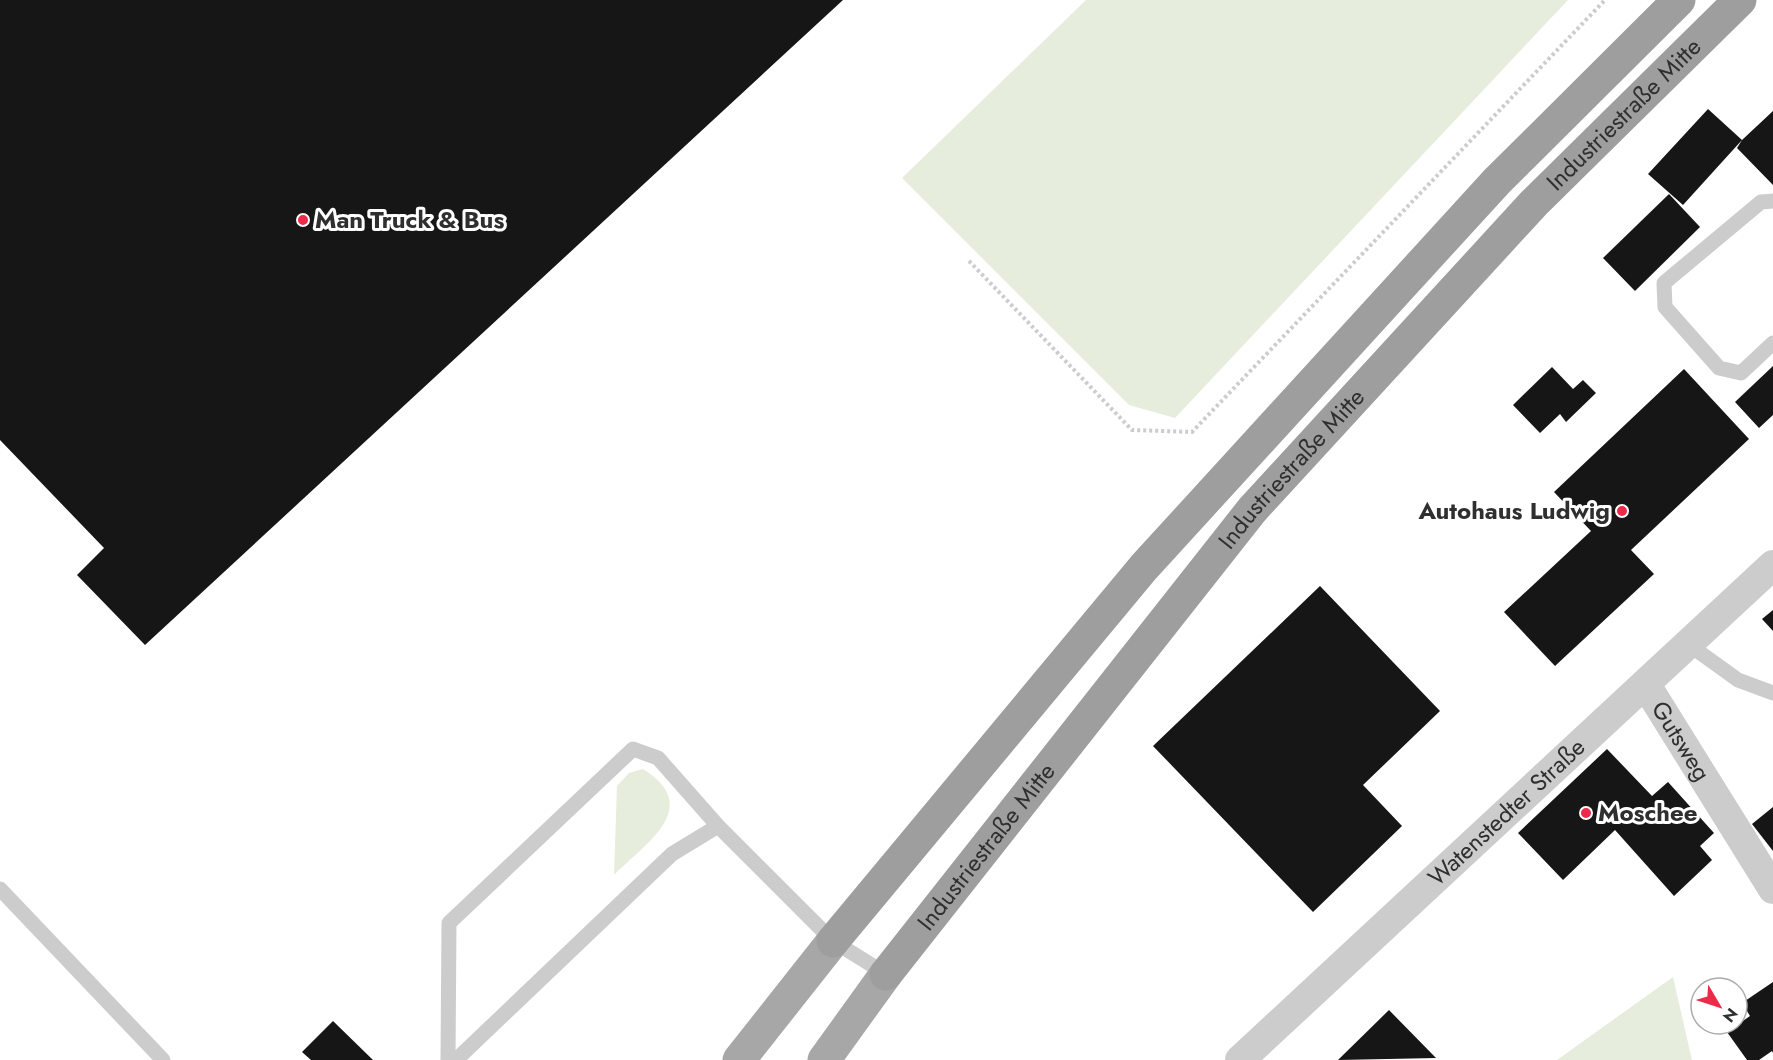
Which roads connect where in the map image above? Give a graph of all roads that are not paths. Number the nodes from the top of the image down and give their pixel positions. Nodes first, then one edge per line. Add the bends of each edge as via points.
1 (1679, 0) edge
2 (1740, 0) edge
3 (1773, 201) edge
4 (1773, 343) edge
5 (1773, 565) edge
6 (1688, 644) junction
7 (1646, 685) junction
8 (1773, 693) edge
9 (718, 826) junction
10 (0, 889) edge
11 (1773, 889) edge
12 (833, 941) junction
13 (886, 974) junction
14 (163, 1060) edge
15 (448, 1060) edge
16 (456, 1060) edge
17 (739, 1060) edge
18 (824, 1060) edge
19 (1240, 1060) edge

1 - 12 highway, Industriestraße Mitte via 1497,181 1144,567
2 - 13 highway, Industriestraße Mitte via 1534,203 1252,510
3 - 4 lane via 1761,202 1664,283 1665,307 1719,368 1741,373
5 - 6 street, Watenstedter Straße
6 - 7 street, Watenstedter Straße
6 - 8 lane via 1738,680
7 - 11 street, Gutsweg
7 - 19 street, Watenstedter Straße
9 - 12 lane
9 - 15 lane via 658,758 633,749 448,923
9 - 16 lane via 672,854
10 - 14 lane
12 - 13 lane
12 - 17 main road, Industriestraße Mitte
13 - 18 main road, Industriestraße Mitte

